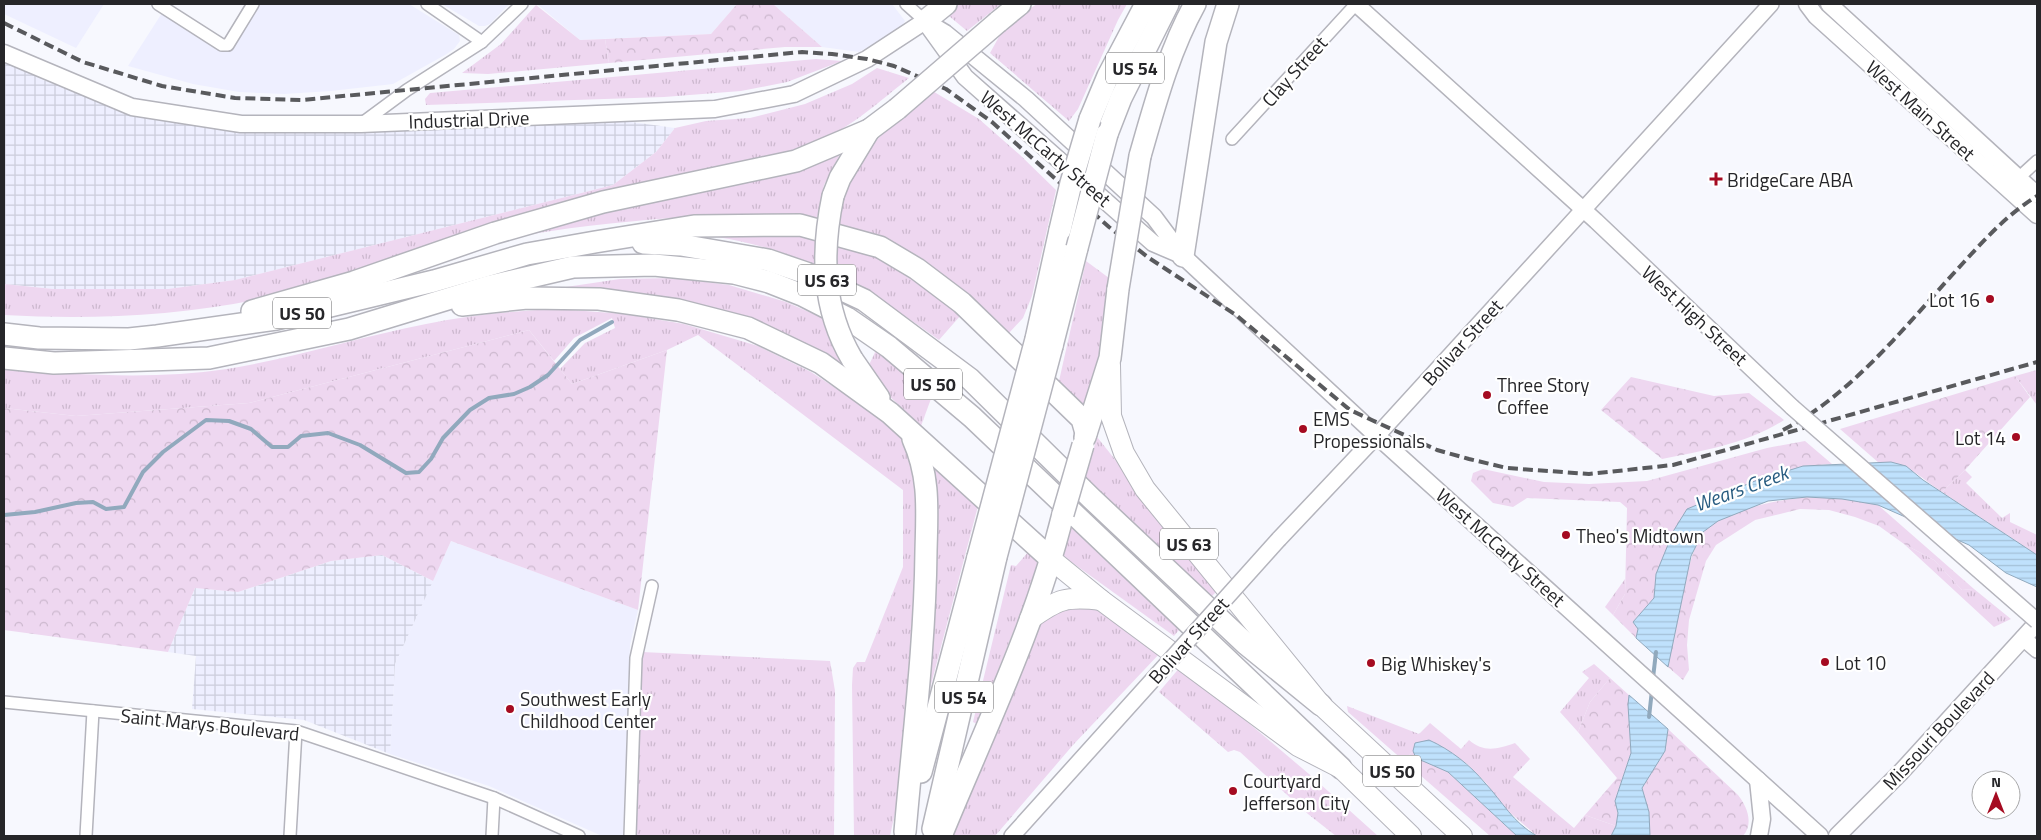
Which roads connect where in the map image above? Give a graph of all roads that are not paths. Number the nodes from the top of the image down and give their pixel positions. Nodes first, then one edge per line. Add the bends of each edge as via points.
1 (158, 4) edge
2 (253, 4) edge
3 (427, 4) edge
4 (522, 4) edge
5 (906, 4) edge
6 (946, 4) edge
7 (1020, 4) edge
8 (1146, 4) edge
9 (1168, 4) edge
10 (1195, 4) edge
11 (1228, 4) edge
12 (1356, 4) edge
13 (1771, 4) edge
14 (1807, 4) edge
15 (1829, 4) edge
16 (925, 21) junction
17 (482, 42) junction
18 (4, 53) edge
19 (361, 124) junction
20 (869, 130) junction
21 (1232, 139) dead end
22 (2037, 161) edge
23 (2013, 184) junction
24 (2037, 196) edge
25 (1583, 210) junction
26 (2037, 215) edge
27 (595, 242) junction
28 (1183, 256) junction
29 (410, 311) junction
30 (4, 334) edge
31 (157, 336) junction
32 (1044, 343) junction
33 (4, 358) edge
34 (1110, 358) junction
35 (890, 413) junction
36 (910, 432) junction
37 (1376, 435) junction
38 (1085, 439) junction
39 (987, 557) junction
40 (1052, 560) junction
41 (652, 586) dead end
42 (1101, 600) junction
43 (1030, 619) junction
44 (2037, 622) edge
45 (2023, 638) junction
46 (2037, 650) edge
47 (4, 702) edge
48 (1321, 705) junction
49 (93, 711) junction
50 (296, 731) junction
51 (1341, 768) junction
52 (1758, 780) junction
53 (494, 798) junction
54 (904, 834) edge
55 (86, 836) edge
56 (290, 836) edge
57 (492, 836) edge
58 (579, 836) edge
59 (630, 836) edge
60 (931, 836) edge
61 (941, 836) edge
62 (1012, 836) edge
63 (1411, 836) edge
64 (1462, 836) edge
65 (1760, 836) edge
66 (1820, 836) edge
67 (1837, 836) edge

1 - 2 street via 222,45 228,45
3 - 17 street
4 - 17 street
5 - 16 street, West McCarty Street
6 - 16 highway
7 - 20 highway, US 63, bridge
8 - 32 highway, US 54, bridge via 1108,76 1090,119 1060,230
9 - 32 highway, US 54, bridge via 1125,89 1107,134 1077,248
10 - 34 highway, US 63, bridge via 1182,27 1158,92 1140,156
11 - 28 highway via 1216,42
12 - 21 street, Clay Street
12 - 25 street, West High Street
13 - 25 street, Bolivar Street
14 - 23 main road, West Main Street via 1816,16
15 - 23 main road, West Main Street
16 - 19 main road, Industrial Drive via 867,59 794,94 715,109
16 - 28 main road, West McCarty Street via 945,33 1026,99 1154,217
16 - 28 main road, West McCarty Street via 965,77 1153,243
17 - 19 street
18 - 19 main road, Industrial Drive via 132,107 241,124
20 - 31 highway via 796,161 603,202 495,233 354,282
20 - 35 highway, US 63, bridge via 840,178 834,196 826,247 828,299 840,339
22 - 23 street
23 - 24 main road, West Main Street
23 - 26 main road, West Main Street
25 - 37 street, Bolivar Street
25 - 44 street, West High Street, bridge via 1792,407
27 - 31 highway, US 50 via 527,254 434,281 276,319
27 - 38 highway via 694,226 753,224 800,226 880,247 917,269 962,303 1082,419
27 - 48 highway, US 50 via 681,245 768,260 806,273 864,300 970,379 1246,644
28 - 37 main road, West McCarty Street
29 - 33 highway, US 50 via 349,329 209,358 54,362
29 - 35 highway via 527,298 598,299 678,310 748,328 821,363
29 - 51 highway, US 50 via 573,267 654,265 734,273 802,295 847,318 889,347 972,417
30 - 31 highway, US 50 via 39,338 129,339
32 - 39 highway, US 54, bridge
34 - 38 highway
34 - 48 highway, US 63 via 1111,416 1124,453 1145,489
35 - 36 highway, US 63
36 - 40 highway, US 63
36 - 54 highway via 926,478 926,608
37 - 52 main road, West McCarty Street
37 - 62 street, Bolivar Street, bridge
38 - 40 highway, bridge
39 - 54 highway, US 54
39 - 60 highway, US 54
40 - 42 highway, US 63
40 - 43 highway
41 - 59 street via 636,658
42 - 43 highway via 1061,599
42 - 51 highway, US 63 via 1298,746
43 - 61 highway
44 - 45 main road, Missouri Boulevard
45 - 46 street
45 - 67 main road, Missouri Boulevard via 1900,773
47 - 49 street, Saint Marys Boulevard
48 - 64 highway, US 50
49 - 50 street, Saint Marys Boulevard
49 - 55 street
50 - 53 street, Saint Marys Boulevard
50 - 56 street
51 - 63 highway, US 50
52 - 65 main road via 1762,819
52 - 66 main road, West McCarty Street
53 - 57 street
53 - 58 street, Saint Marys Boulevard

